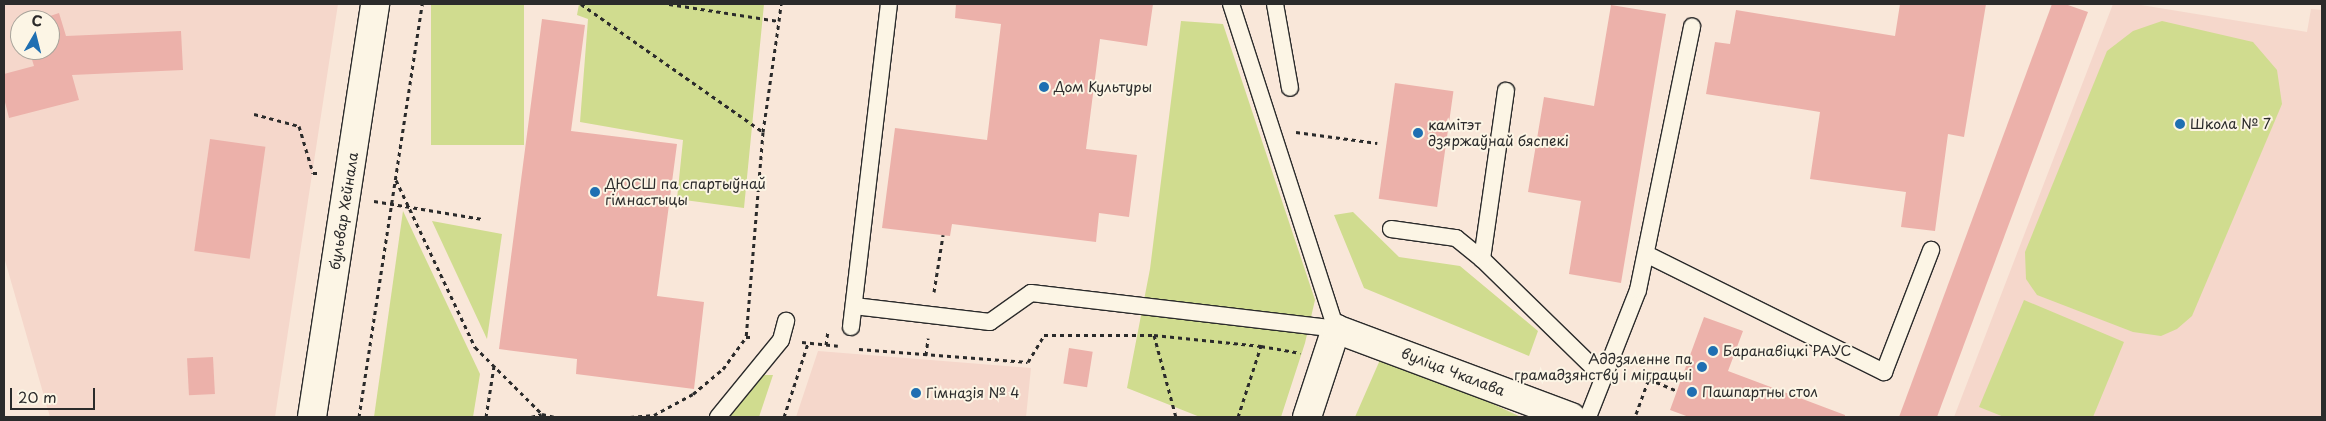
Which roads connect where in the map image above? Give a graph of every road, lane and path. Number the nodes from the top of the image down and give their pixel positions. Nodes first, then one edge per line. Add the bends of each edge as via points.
1 (375, 4) edge
2 (422, 4) edge
3 (581, 4) edge
4 (669, 4) edge
5 (781, 4) edge
6 (889, 4) edge
7 (1231, 4) edge
8 (1275, 4) edge
9 (779, 21) junction
10 (1692, 26) dead end
11 (1290, 88) dead end
12 (1506, 91) dead end
13 (254, 114) dead end
14 (1288, 130) dead end
15 (762, 132) junction
16 (1377, 143) dead end
17 (395, 179) junction
18 (348, 184) junction
19 (392, 204) junction
20 (410, 207) junction
21 (483, 220) dead end
22 (1391, 229) dead end
23 (1931, 250) dead end
24 (1646, 254) junction
25 (1482, 258) junction
26 (854, 306) junction
27 (786, 321) dead end
28 (851, 327) dead end
29 (1336, 329) junction
30 (1154, 335) junction
31 (746, 337) junction
32 (781, 340) junction
33 (808, 343) junction
34 (1262, 346) junction
35 (846, 347) dead end
36 (856, 348) dead end
37 (1292, 352) dead end
38 (494, 366) junction
39 (1602, 376) junction
40 (1677, 391) dead end
41 (542, 414) junction
42 (1636, 414) dead end
43 (312, 417) edge
44 (359, 417) edge
45 (486, 417) edge
46 (531, 417) edge
47 (554, 417) edge
48 (630, 417) edge
49 (718, 417) edge
50 (784, 417) edge
51 (1176, 417) edge
52 (1238, 417) edge
53 (1307, 417) edge
54 (1570, 417) edge
55 (1588, 417) edge

1 - 18 street, бульвар Хейнала
2 - 17 path
3 - 15 path
4 - 9 path
5 - 9 path
6 - 26 lane
7 - 29 lane
8 - 11 lane
9 - 15 path
10 - 24 lane
12 - 25 lane
13 - 18 path via 299,126 313,173
14 - 16 path
15 - 31 path
17 - 19 path
17 - 20 path
18 - 19 path
18 - 43 street, бульвар Хейнала
19 - 20 path
19 - 44 path
20 - 21 path
20 - 38 path via 475,347
22 - 25 lane via 1456,238
23 - 24 lane via 1884,372
24 - 39 lane via 1638,290
25 - 39 lane
26 - 28 lane
26 - 29 lane via 990,322 1031,293
27 - 32 lane
29 - 53 street
29 - 54 street, вуліца Чкалава
30 - 34 path
30 - 36 path via 1044,335 1028,362
30 - 51 path
31 - 32 path
31 - 48 path via 724,369 693,394 654,415
32 - 33 path
32 - 49 lane
33 - 35 path
33 - 50 path
34 - 37 path
34 - 52 path
38 - 41 path
38 - 45 path
39 - 55 lane
40 - 42 path via 1649,379
41 - 46 path
41 - 47 path

